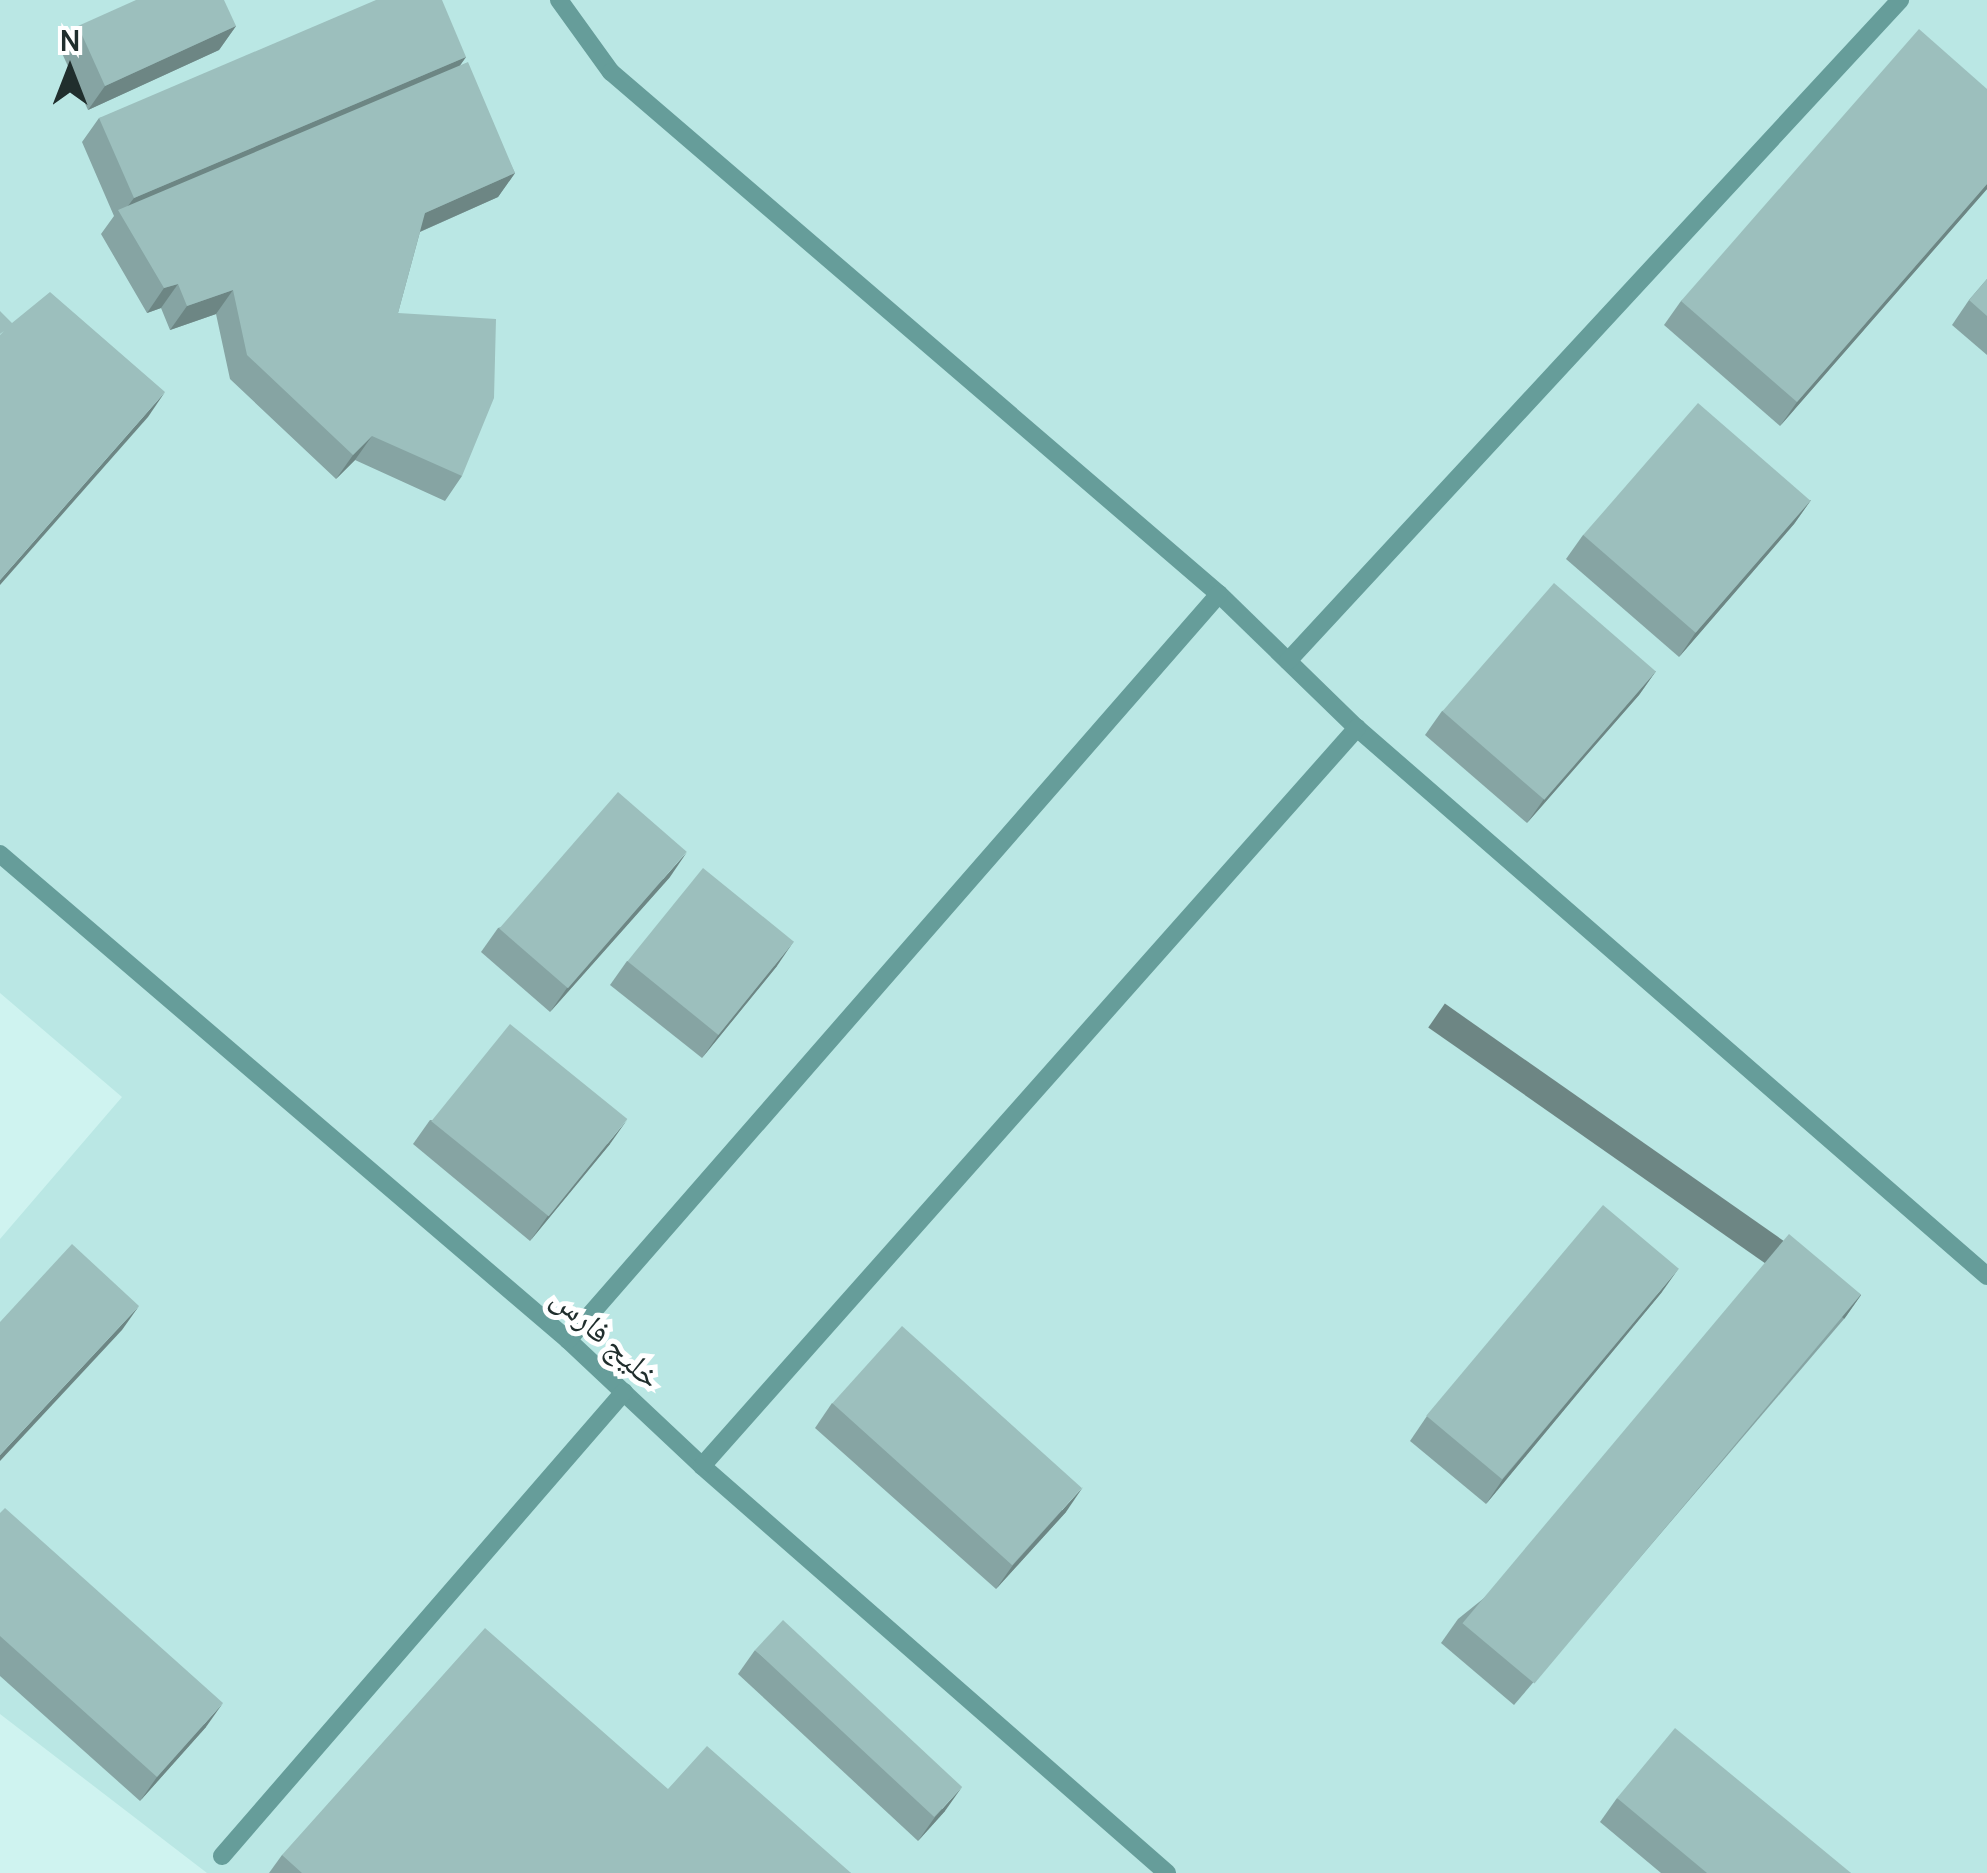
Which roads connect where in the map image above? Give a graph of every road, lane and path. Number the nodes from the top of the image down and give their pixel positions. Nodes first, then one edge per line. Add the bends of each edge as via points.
1 (559, 0) edge
2 (1900, 0) edge
3 (1218, 594) junction
4 (1288, 661) junction
5 (1357, 728) junction
6 (0, 854) edge
7 (1987, 1276) edge
8 (568, 1340) junction
9 (624, 1392) junction
10 (702, 1466) junction
11 (222, 1856) dead end
12 (1167, 1873) edge

1 - 3 lane via 611,72
2 - 4 lane
3 - 4 lane
3 - 8 lane
4 - 5 lane
5 - 7 lane
5 - 10 lane
6 - 8 lane, خلیج فارس
8 - 9 lane, خلیج فارس
9 - 10 lane, خلیج فارس
9 - 11 lane
10 - 12 lane, خلیج فارس

